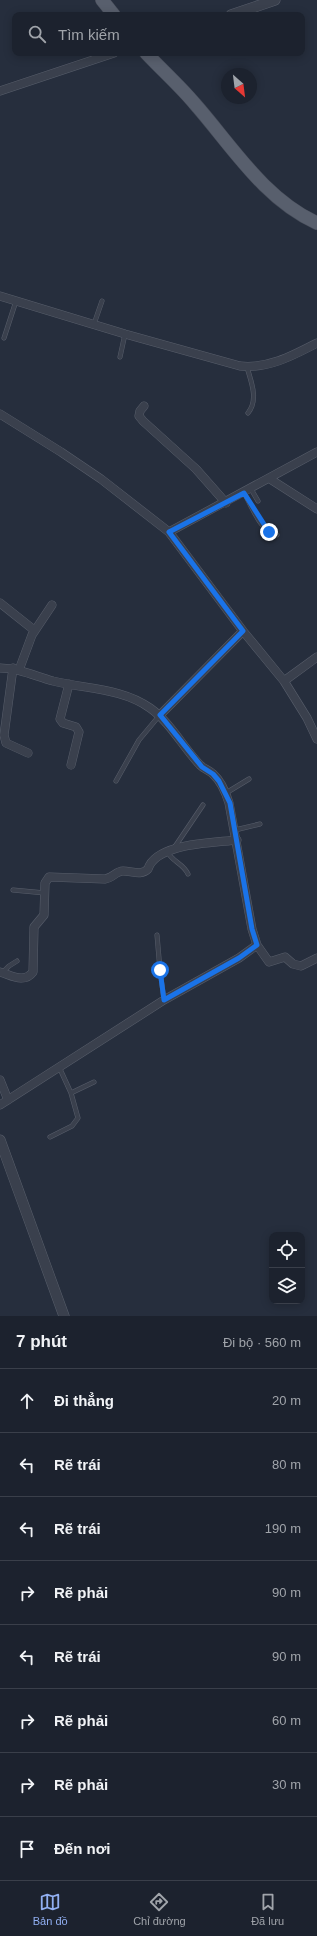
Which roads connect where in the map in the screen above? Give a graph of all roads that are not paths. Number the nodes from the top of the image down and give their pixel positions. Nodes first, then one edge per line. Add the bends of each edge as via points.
1 (102, 0) edge
2 (275, 0) edge
3 (112, 12) edge
4 (240, 12) edge
5 (105, 56) edge
6 (149, 56) edge
7 (0, 91) edge
8 (317, 223) edge
9 (0, 296) edge
10 (16, 301) junction
11 (102, 301) dead end
12 (94, 325) junction
13 (125, 334) junction
14 (4, 338) dead end
15 (317, 343) edge
16 (120, 357) dead end
17 (247, 367) junction
18 (144, 406) dead end
19 (248, 413) dead end
20 (0, 414) edge
21 (317, 452) edge
22 (270, 478) junction
23 (248, 491) junction
24 (258, 501) dead end
25 (226, 503) junction
26 (317, 509) edge
27 (169, 532) junction
28 (277, 535) dead end
29 (0, 603) edge
30 (52, 605) dead end
31 (34, 630) junction
32 (243, 631) junction
33 (317, 657) edge
34 (0, 668) edge
35 (16, 669) junction
36 (284, 681) junction
37 (69, 684) junction
38 (160, 715) junction
39 (316, 734) edge
40 (28, 753) dead end
41 (71, 765) dead end
42 (249, 779) dead end
43 (116, 781) dead end
44 (226, 793) junction
45 (202, 804) dead end
46 (260, 824) dead end
47 (235, 830) junction
48 (237, 840) junction
49 (170, 849) junction
50 (188, 874) dead end
51 (13, 890) dead end
52 (45, 893) junction
53 (157, 934) dead end
54 (257, 945) junction
55 (317, 958) edge
56 (17, 961) dead end
57 (1, 973) edge
58 (164, 1000) junction
59 (60, 1069) junction
60 (0, 1080) edge
61 (94, 1082) dead end
62 (72, 1093) junction
63 (8, 1100) junction
64 (0, 1105) edge
65 (50, 1137) dead end
66 (0, 1140) edge
67 (64, 1316) edge

1 - 3 main road
2 - 4 street
5 - 7 street
6 - 8 main road via 195,103 230,147 272,193
9 - 10 street
10 - 12 street
10 - 14 lane
11 - 12 lane
12 - 13 street
13 - 16 lane
13 - 17 street
15 - 17 street via 271,364
17 - 19 lane via 254,396 254,403
18 - 25 street via 139,416 196,469
20 - 27 street via 95,475
21 - 22 street
22 - 23 street
22 - 26 street
23 - 24 lane
23 - 25 street
23 - 28 lane via 263,525 269,532
25 - 27 street
27 - 32 street
29 - 31 street
30 - 31 street
31 - 35 street
32 - 36 street
32 - 38 street
33 - 36 street
34 - 35 street
35 - 37 street
35 - 40 street via 4,735 6,743
36 - 39 street
37 - 38 street via 105,690 133,699
37 - 41 street via 60,719 63,724 76,727 79,732
38 - 43 lane via 138,740
38 - 44 street via 202,767 213,774
42 - 44 lane
44 - 47 street
45 - 49 lane
46 - 47 lane
47 - 48 street
48 - 49 street
48 - 54 street
49 - 50 lane via 170,858 185,866
49 - 52 street via 155,857 148,869 140,873 122,871 117,872 112,878 105,879 49,877 46,880
51 - 52 lane
52 - 57 street via 44,915 34,927 33,972 28,977 18,978
53 - 58 lane
54 - 55 street via 269,962 285,957 293,964 301,966
54 - 58 street via 239,958
56 - 57 lane
58 - 59 street
59 - 62 lane
59 - 63 street
60 - 63 street
61 - 62 lane
62 - 65 lane via 78,1118 72,1126
63 - 64 street
66 - 67 street

